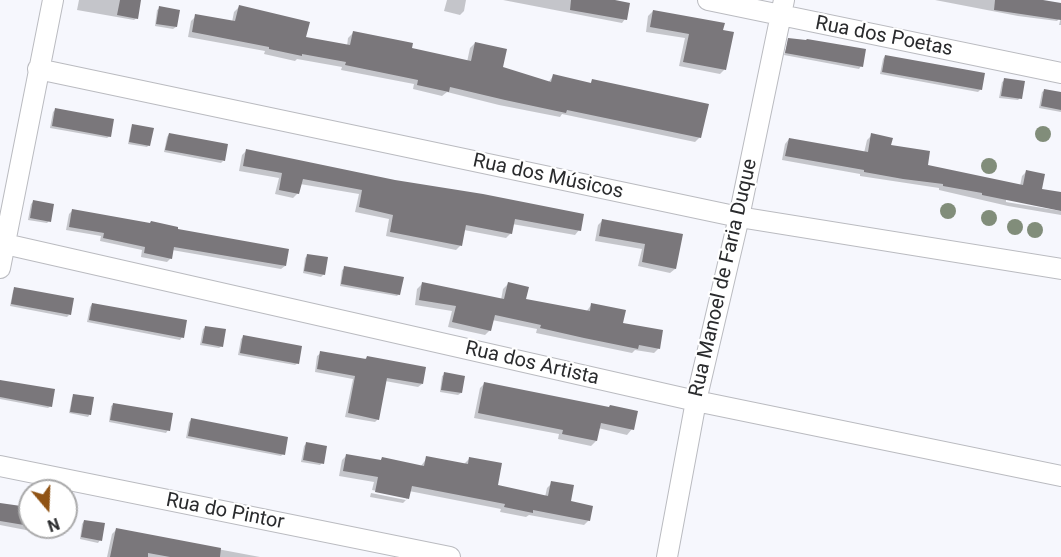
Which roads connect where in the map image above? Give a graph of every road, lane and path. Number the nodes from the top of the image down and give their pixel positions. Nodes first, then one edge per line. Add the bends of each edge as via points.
1 (53, 0) edge
2 (708, 0) edge
3 (782, 8) edge
4 (38, 69) junction
5 (1061, 73) edge
6 (739, 217) junction
7 (5, 244) junction
8 (0, 268) edge
9 (1061, 269) edge
10 (696, 401) junction
11 (0, 466) edge
12 (1061, 476) edge
13 (450, 557) edge
14 (667, 557) edge

1 - 4 street
2 - 3 street, Rua dos Poetas
3 - 5 street, Rua dos Poetas
3 - 6 street, Rua Manoel de Faria Duque
4 - 6 street, Rua dos Músicos
4 - 7 street
6 - 9 street, Rua dos Músicos
6 - 10 street, Rua Manoel de Faria Duque
7 - 8 street
7 - 10 street, Rua dos Artista
10 - 12 street, Rua dos Artista
10 - 14 street, Rua Manoel de Faria Duque
11 - 13 street, Rua do Pintor

